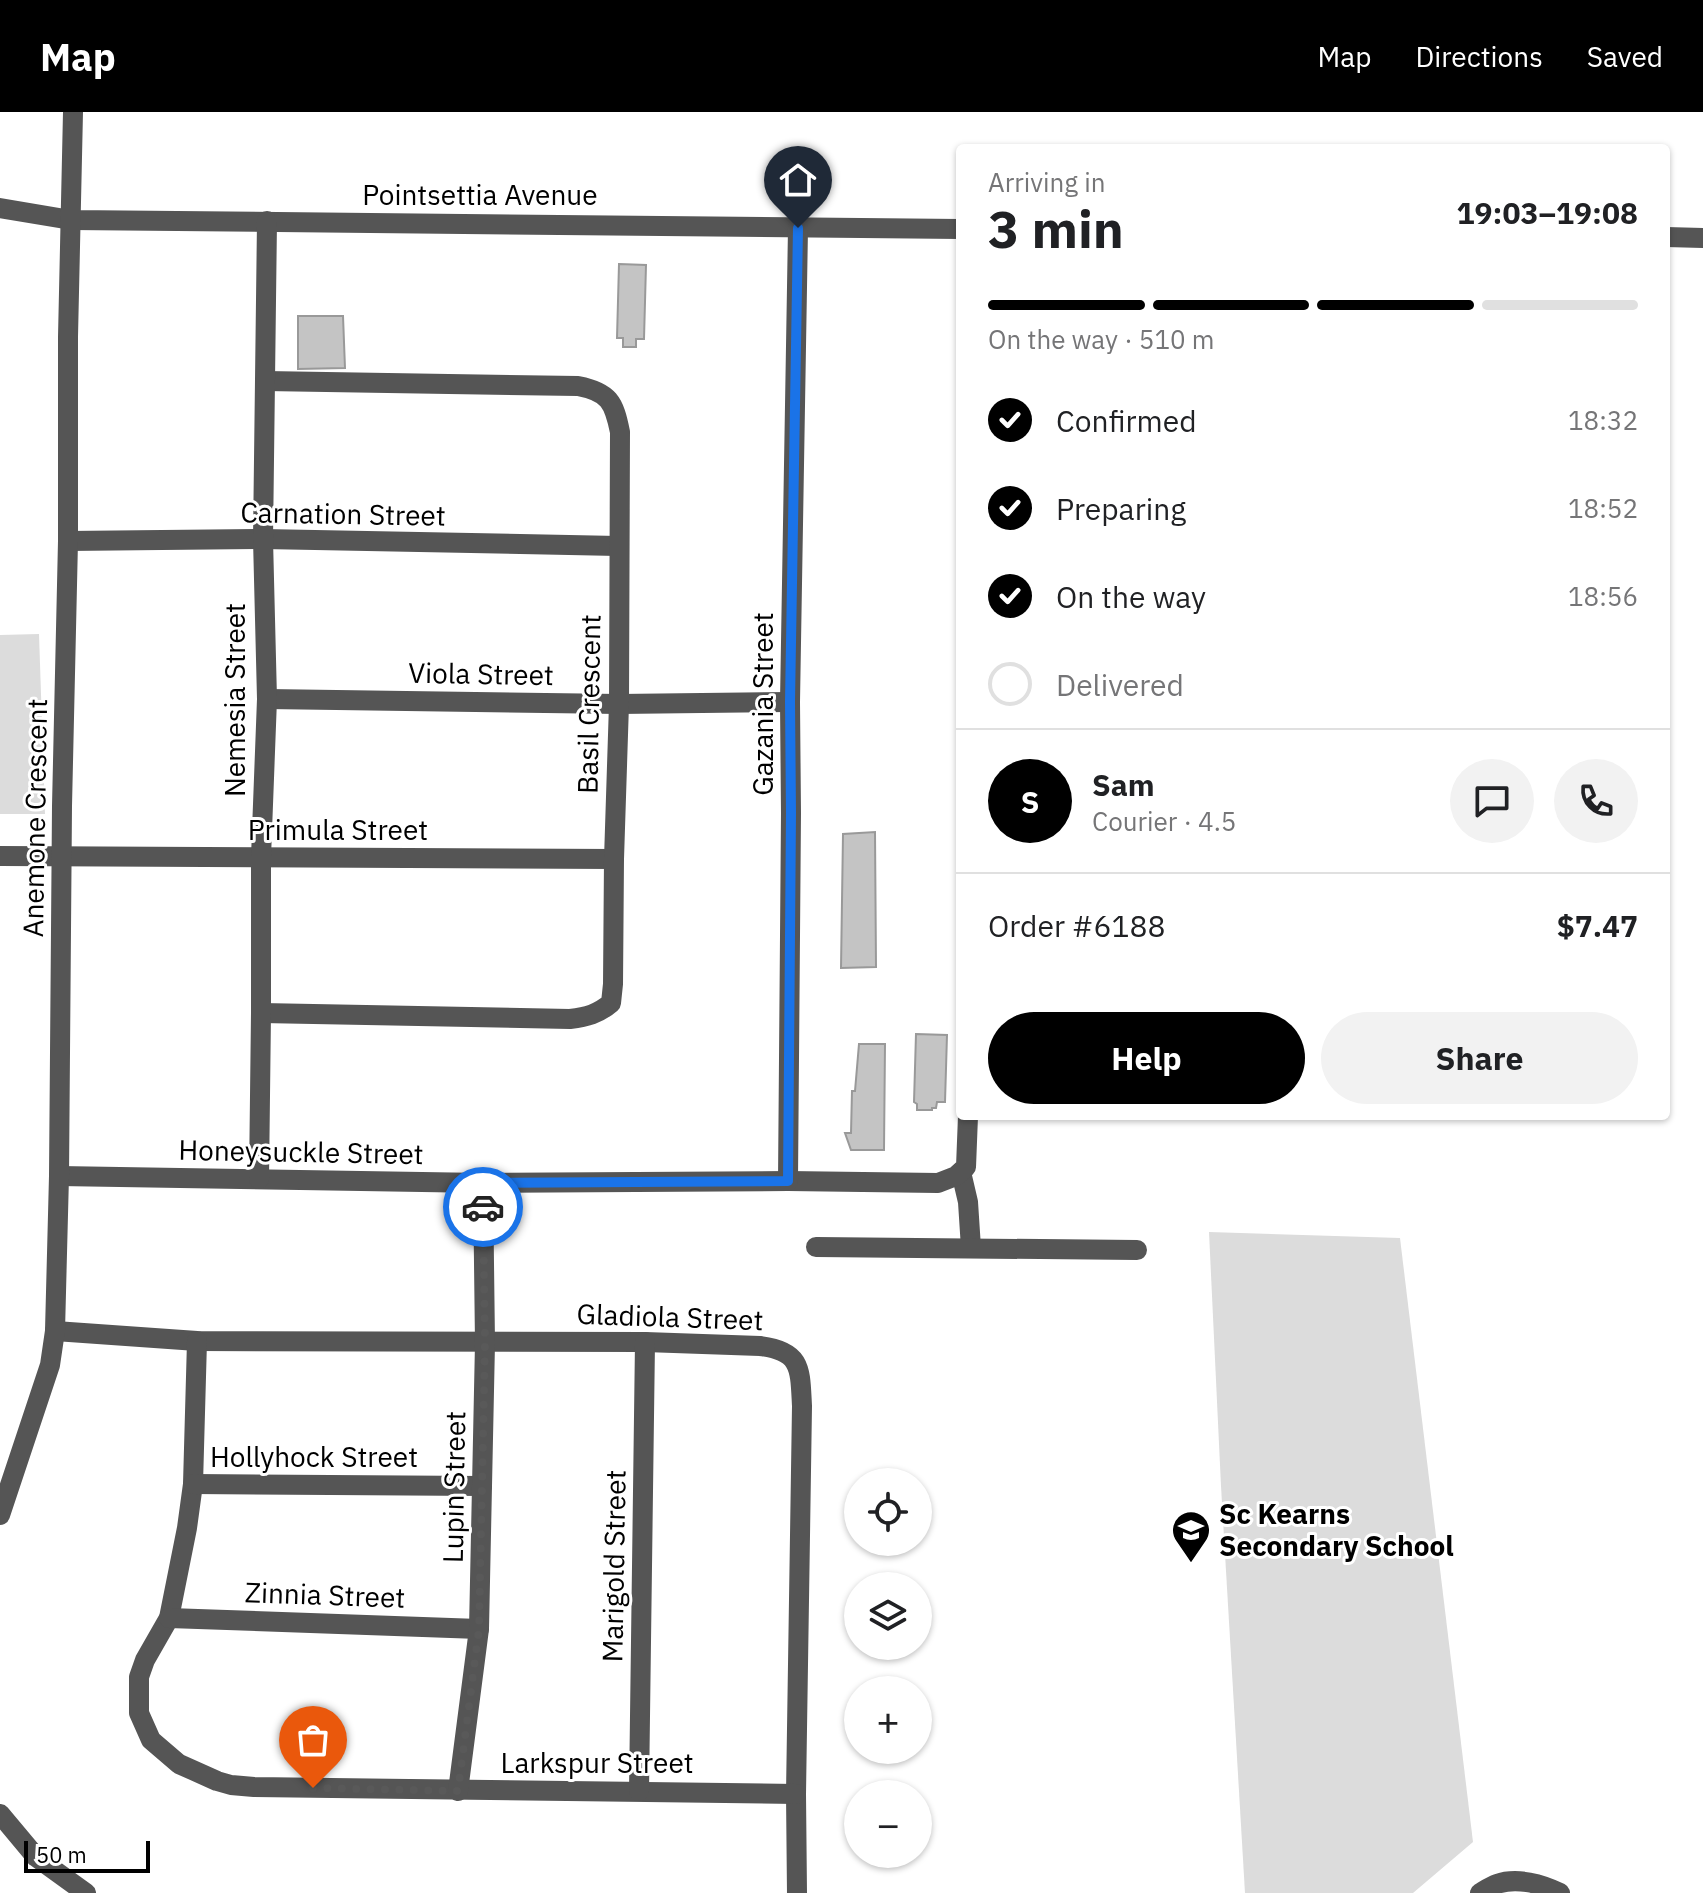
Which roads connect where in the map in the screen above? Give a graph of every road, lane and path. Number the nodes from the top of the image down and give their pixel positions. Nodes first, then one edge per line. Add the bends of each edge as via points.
1 (73, 112) edge
2 (0, 208) edge
3 (71, 220) junction
4 (267, 221) junction
5 (798, 228) junction
6 (956, 229) edge
7 (1670, 237) edge
8 (1703, 238) edge
9 (265, 381) junction
10 (263, 539) junction
11 (68, 541) junction
12 (618, 546) junction
13 (267, 699) junction
14 (790, 702) junction
15 (619, 704) junction
16 (0, 856) edge
17 (62, 857) junction
18 (261, 857) junction
19 (614, 859) junction
20 (261, 1013) junction
21 (968, 1120) edge
22 (961, 1172) junction
23 (59, 1176) junction
24 (259, 1179) junction
25 (788, 1181) junction
26 (483, 1183) junction
27 (816, 1247) dead end
28 (971, 1248) junction
29 (1137, 1250) dead end
30 (55, 1331) junction
31 (197, 1341) junction
32 (645, 1342) junction
33 (485, 1343) junction
34 (193, 1484) junction
35 (482, 1486) junction
36 (0, 1515) edge
37 (169, 1618) junction
38 (479, 1629) junction
39 (458, 1791) junction
40 (639, 1791) junction
41 (796, 1794) junction
42 (0, 1814) edge
43 (86, 1893) edge
44 (797, 1893) edge
45 (1480, 1893) edge
46 (1560, 1893) edge

1 - 3 street, Anemone Crescent
2 - 3 street, Pointsettia Avenue
3 - 4 street, Pointsettia Avenue
3 - 11 street, Anemone Crescent
4 - 5 street, Pointsettia Avenue
4 - 9 street, Nemesia Street
5 - 6 street, Pointsettia Avenue
5 - 14 street, Gazania Street
7 - 8 street
9 - 10 street, Nemesia Street
9 - 12 street, Basil Crescent via 578,386 600,392 616,413 620,432
10 - 11 street, Carnation Street
10 - 12 street, Carnation Street
10 - 13 street, Nemesia Street
11 - 17 street, Anemone Crescent
12 - 15 street, Basil Crescent
13 - 15 street, Viola Street
13 - 18 street, Nemesia Street
14 - 15 street, Viola Street
14 - 25 street, Gazania Street
15 - 19 street, Basil Crescent
16 - 17 street, Primula Street
17 - 18 street, Primula Street
17 - 23 street, Anemone Crescent
18 - 19 street, Primula Street
18 - 20 street, Nemesia Street
19 - 20 street, Basil Crescent via 613,984 611,1003 600,1013 570,1019
20 - 24 street, Nemesia Street
21 - 22 street via 968,1161
22 - 25 street, Honeysuckle Street via 938,1183
22 - 28 street
23 - 24 street, Honeysuckle Street
23 - 30 street, Anemone Crescent
24 - 26 street, Honeysuckle Street
25 - 26 street, Honeysuckle Street
26 - 33 street, Lupin Street
27 - 28 street
28 - 29 street
30 - 31 street, Gladiola Street
30 - 36 street, Anemone Crescent via 50,1365
31 - 33 street, Gladiola Street
31 - 34 street, Larkspur Street
32 - 33 street, Gladiola Street
32 - 40 street, Marigold Street
32 - 41 street, Gladiola Street via 775,1348 787,1352 801,1380
33 - 35 street, Lupin Street
34 - 35 street, Hollyhock Street
34 - 37 street, Larkspur Street
35 - 38 street, Lupin Street
37 - 38 street, Zinnia Street
37 - 39 street, Larkspur Street via 139,1677 139,1713 151,1740 179,1764 231,1785
38 - 39 street, Lupin Street
39 - 40 street, Larkspur Street
40 - 41 street, Larkspur Street
41 - 44 street, Gladiola Street
42 - 43 street via 36,1857
45 - 46 street via 1499,1883 1520,1882

